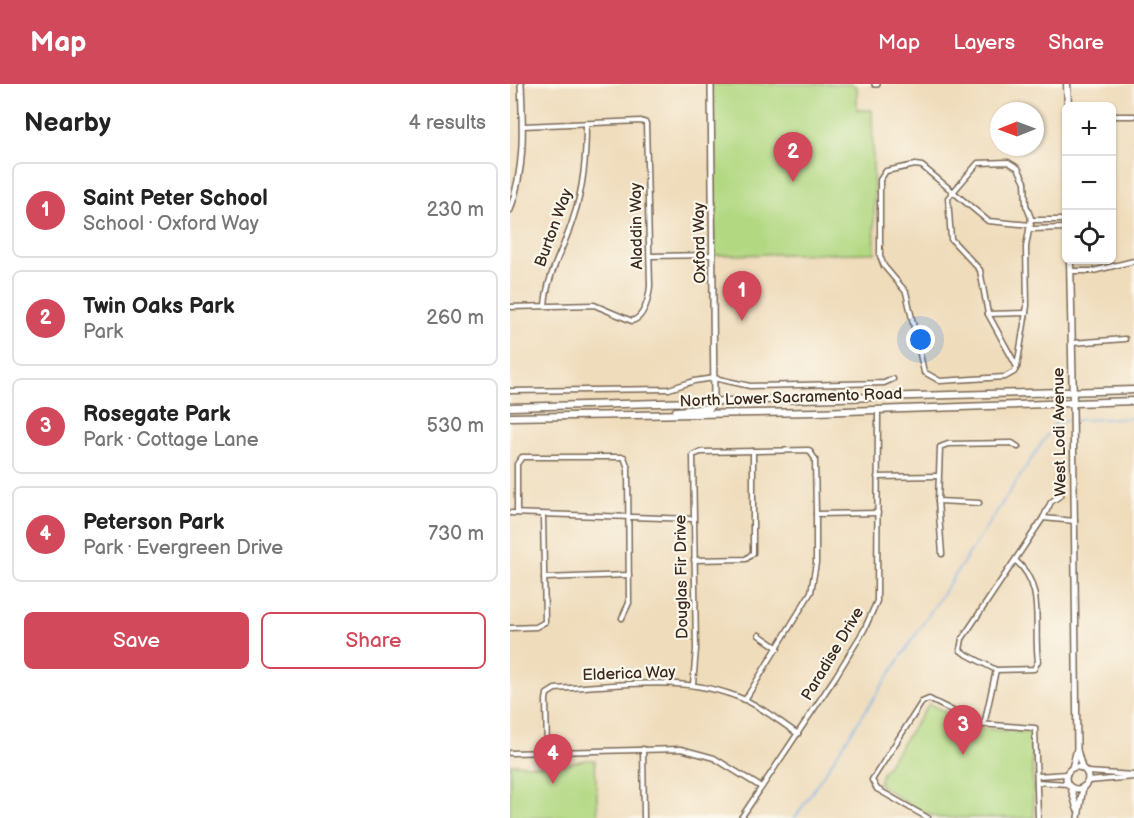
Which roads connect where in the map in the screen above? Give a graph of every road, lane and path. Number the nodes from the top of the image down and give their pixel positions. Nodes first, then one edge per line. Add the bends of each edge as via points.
1 (521, 84) edge
2 (711, 84) edge
3 (1067, 84) edge
4 (1068, 102) edge
5 (1116, 116) edge
6 (1134, 116) edge
7 (586, 123) junction
8 (523, 126) junction
9 (953, 190) junction
10 (510, 210) edge
11 (1062, 221) edge
12 (1031, 225) junction
13 (1062, 228) edge
14 (714, 255) junction
15 (650, 256) junction
16 (1134, 261) edge
17 (1070, 264) edge
18 (1070, 271) junction
19 (545, 306) junction
20 (510, 307) edge
21 (1026, 313) junction
22 (988, 314) junction
23 (1125, 339) dead end
24 (1071, 343) junction
25 (1017, 366) junction
26 (714, 378) junction
27 (894, 379) dead end
28 (1134, 390) edge
29 (510, 391) edge
30 (1072, 392) junction
31 (898, 397) junction
32 (1134, 401) edge
33 (714, 402) junction
34 (1072, 403) junction
35 (510, 407) edge
36 (878, 410) junction
37 (661, 415) junction
38 (510, 417) edge
39 (1018, 447) dead end
40 (753, 451) junction
41 (938, 476) junction
42 (877, 477) junction
43 (1061, 495) dead end
44 (938, 501) junction
45 (979, 503) dead end
46 (510, 513) edge
47 (517, 513) junction
48 (878, 513) junction
49 (816, 514) junction
50 (543, 515) junction
51 (1043, 518) junction
52 (628, 519) junction
53 (693, 519) junction
54 (1075, 521) junction
55 (942, 554) dead end
56 (694, 560) junction
57 (1015, 560) junction
58 (629, 575) junction
59 (544, 578) junction
60 (622, 618) dead end
61 (510, 627) edge
62 (759, 634) dead end
63 (778, 648) junction
64 (996, 670) junction
65 (693, 684) junction
66 (745, 700) junction
67 (984, 725) junction
68 (798, 734) junction
69 (643, 749) junction
70 (1077, 749) junction
71 (510, 753) edge
72 (547, 753) junction
73 (1072, 768) junction
74 (1084, 770) junction
75 (1067, 774) junction
76 (1037, 776) junction
77 (1134, 776) edge
78 (1037, 782) junction
79 (1088, 782) junction
80 (1069, 786) junction
81 (761, 787) junction
82 (1083, 787) junction
83 (1078, 810) junction
84 (644, 818) edge
85 (741, 818) edge
86 (928, 818) edge
87 (1038, 818) edge
88 (1078, 818) edge

1 - 8 street
2 - 14 street, Oxford Way
3 - 4 main road
5 - 6 street
7 - 8 street
7 - 15 street, Aladdin Way via 640,121 646,125
7 - 19 street, Burton Way via 581,193 550,274
8 - 10 street via 522,160
9 - 12 street via 992,223
9 - 12 street via 978,163 1008,162 1022,174
9 - 22 street via 947,205 951,239 980,270
9 - 25 street via 922,166 903,166 881,175 880,256 906,292 921,366 927,376 940,381 1005,377
11 - 12 street
12 - 13 street
12 - 21 street via 1026,247
14 - 15 street
14 - 26 street, Oxford Way
15 - 19 street, Aladdin Way via 649,292 638,318 632,321 598,306
16 - 18 street via 1093,271
17 - 18 main road, West Lodi Avenue
18 - 24 main road, West Lodi Avenue
19 - 20 street
21 - 22 street
21 - 25 street
22 - 25 street
23 - 24 street
24 - 30 main road, West Lodi Avenue
26 - 27 street via 750,386 884,383
26 - 29 street via 669,389
26 - 33 street, Oxford Way
28 - 30 main road, North Lower Sacramento Road
30 - 31 main road, North Lower Sacramento Road
30 - 34 main road, West Lodi Avenue
31 - 33 main road, North Lower Sacramento Road
31 - 36 main road via 882,401
32 - 34 main road, North Lower Sacramento Road
33 - 35 main road, North Lower Sacramento Road
33 - 37 main road via 710,408
34 - 36 main road, North Lower Sacramento Road
34 - 54 street, West Lodi Avenue
36 - 37 main road, North Lower Sacramento Road
36 - 42 street, Paradise Drive
37 - 38 main road, North Lower Sacramento Road
39 - 41 street via 1012,443 940,447
40 - 49 street via 810,451 815,459
40 - 53 street, Douglas Fir Drive via 696,453 692,459
40 - 56 street via 753,553 746,559
41 - 42 street
41 - 44 street
42 - 48 street, Paradise Drive
43 - 51 street via 1050,502
44 - 45 street
44 - 55 street
46 - 47 street
47 - 50 street
47 - 52 street via 518,459 624,457 628,468
48 - 49 street
48 - 68 street, Paradise Drive via 879,587 873,612
49 - 63 street via 816,563 811,592
50 - 52 street
50 - 59 street
51 - 54 street
51 - 57 street
52 - 53 street
52 - 58 street
53 - 56 street, Douglas Fir Drive
54 - 70 street, West Lodi Avenue
56 - 65 street, Douglas Fir Drive
57 - 64 street via 959,646 966,655
57 - 64 street via 1035,587 1038,661 1030,670
58 - 59 street
58 - 60 street via 628,609
59 - 61 street via 545,622 536,627
62 - 63 street
63 - 66 street
64 - 67 street
65 - 66 street, Elderica Way
65 - 72 street, Elderica Way via 552,689 546,700
66 - 68 street, Elderica Way
67 - 76 street via 1035,728
67 - 86 street via 929,699 922,702 874,777 877,789
68 - 81 street, Paradise Drive
69 - 72 street
69 - 81 street via 681,749 706,754
69 - 84 street
70 - 73 street
70 - 74 street
71 - 72 street
73 - 74 street
73 - 75 street
74 - 77 street
74 - 79 street
75 - 76 street
75 - 80 street
76 - 78 street
77 - 79 street
78 - 80 street
78 - 87 street
79 - 82 street
80 - 82 street
80 - 83 street
81 - 85 street, Paradise Drive
82 - 83 street
83 - 88 street

